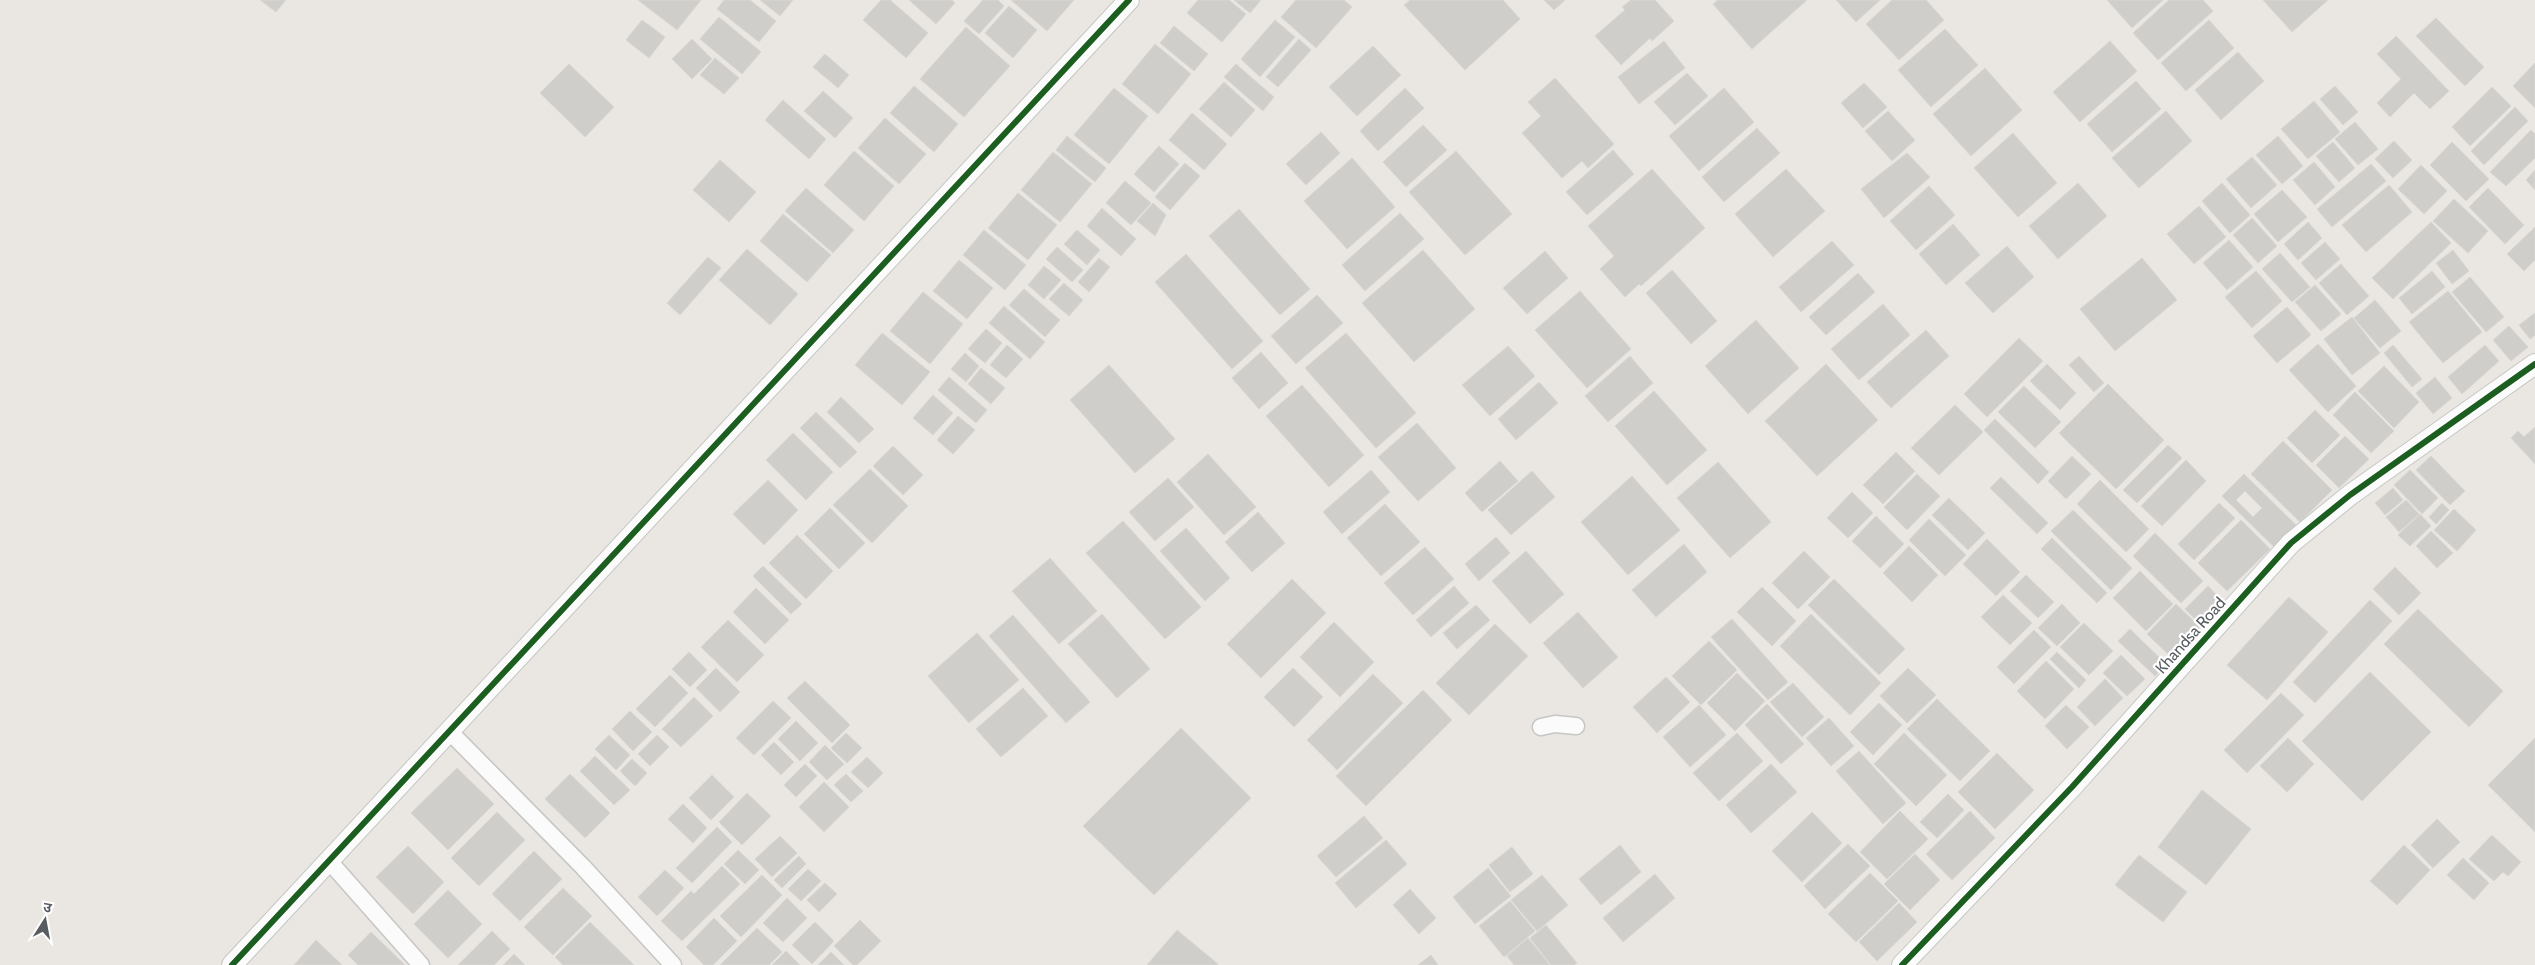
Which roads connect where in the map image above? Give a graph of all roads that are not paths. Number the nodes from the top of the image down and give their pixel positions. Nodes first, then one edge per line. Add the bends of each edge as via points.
1 (1129, 0) edge
2 (2535, 364) edge
3 (1576, 726) dead end
4 (1541, 727) dead end
5 (449, 731) junction
6 (329, 861) junction
7 (232, 965) edge
8 (421, 965) edge
9 (673, 965) edge
10 (1902, 965) edge

1 - 5 street
2 - 10 street, Khandsa Road via 2350,495 2291,543 2072,788
3 - 4 street via 1555,724
5 - 6 street
5 - 9 street via 583,867
6 - 7 street
6 - 8 street

